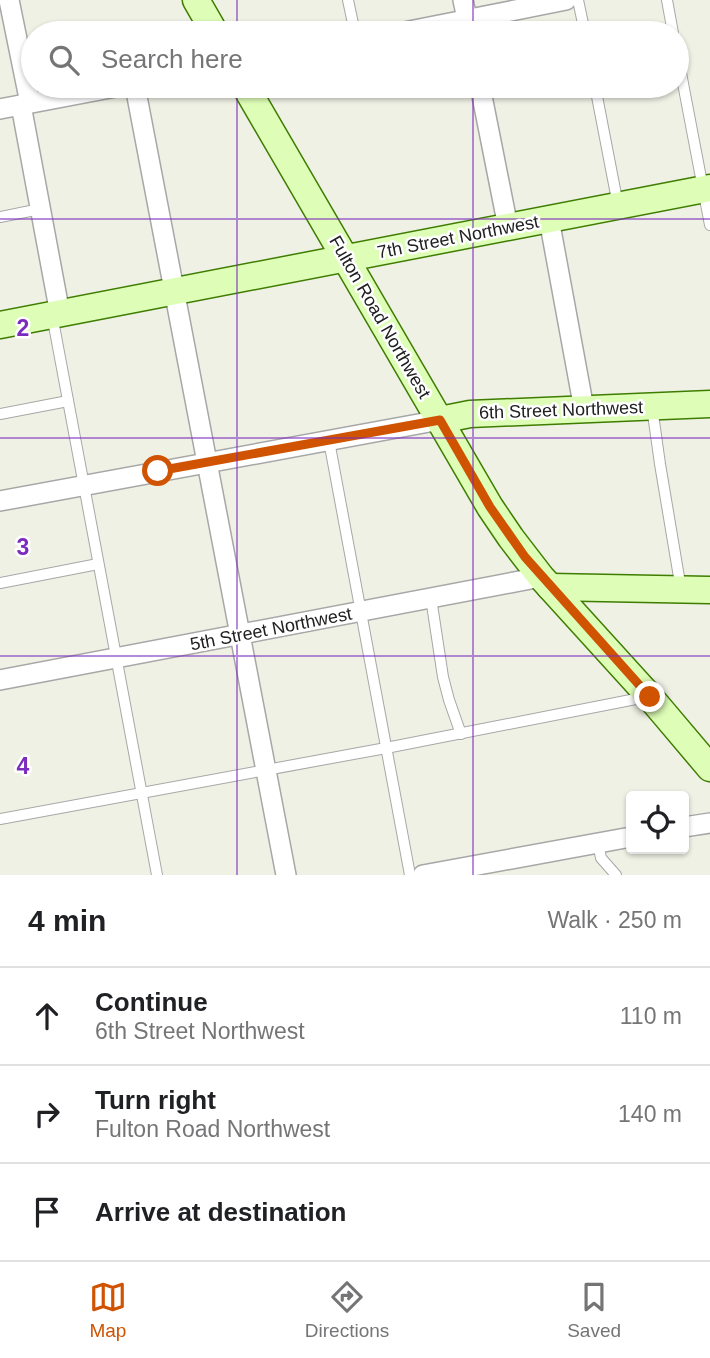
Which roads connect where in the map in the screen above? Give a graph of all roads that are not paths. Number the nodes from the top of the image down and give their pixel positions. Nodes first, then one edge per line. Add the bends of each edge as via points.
1 (9, 0) edge
2 (196, 0) edge
3 (348, 0) edge
4 (566, 0) edge
5 (578, 0) edge
6 (667, 0) edge
7 (467, 18) edge
8 (208, 21) edge
9 (352, 21) edge
10 (582, 21) edge
11 (671, 21) edge
12 (21, 78) edge
13 (24, 98) edge
14 (57, 98) edge
15 (137, 98) edge
16 (252, 98) edge
17 (482, 98) edge
18 (597, 98) edge
19 (687, 98) edge
20 (25, 104) junction
21 (0, 109) edge
22 (706, 189) edge
23 (618, 206) junction
24 (40, 209) junction
25 (0, 217) edge
26 (549, 219) junction
27 (710, 225) edge
28 (508, 227) junction
29 (347, 258) junction
30 (174, 291) junction
31 (56, 314) junction
32 (0, 325) edge
33 (68, 401) junction
34 (710, 404) edge
35 (652, 406) junction
36 (584, 409) junction
37 (0, 414) edge
38 (440, 420) junction
39 (329, 441) junction
40 (207, 462) junction
41 (84, 485) junction
42 (0, 501) edge
43 (98, 565) junction
44 (546, 582) junction
45 (0, 583) edge
46 (681, 589) junction
47 (710, 590) edge
48 (431, 598) junction
49 (361, 612) junction
50 (239, 635) junction
51 (116, 658) junction
52 (0, 680) edge
53 (650, 697) junction
54 (461, 734) junction
55 (386, 748) junction
56 (710, 768) edge
57 (265, 769) junction
58 (142, 793) junction
59 (0, 819) edge
60 (710, 823) edge
61 (689, 826) edge
62 (626, 838) edge
63 (598, 843) junction
64 (490, 869) edge
65 (157, 875) edge
66 (286, 875) edge
67 (410, 875) edge
68 (424, 875) edge
69 (616, 875) edge

1 - 12 street
2 - 8 main road
3 - 9 lane
4 - 7 street
5 - 10 lane
6 - 11 lane
13 - 20 street
14 - 20 street
15 - 30 street
16 - 29 main road, Fulton Road Northwest
17 - 28 street
18 - 23 lane
19 - 22 lane
20 - 21 street
20 - 24 street
22 - 23 main road, 7th Street Northwest
22 - 27 lane
23 - 26 main road, 7th Street Northwest
24 - 25 lane
24 - 31 street
26 - 28 main road, 7th Street Northwest
26 - 36 street
28 - 29 main road, 7th Street Northwest
29 - 30 main road, 7th Street Northwest
29 - 38 main road, Fulton Road Northwest
30 - 31 main road, 7th Street Northwest
30 - 40 street
31 - 32 main road, 7th Street Northwest
31 - 33 lane
33 - 37 lane
33 - 41 lane
34 - 35 main road, 6th Street Northwest
35 - 36 main road, 6th Street Northwest
35 - 46 lane
36 - 38 main road, 6th Street Northwest via 470,414
38 - 39 street, 6th Street Northwest
38 - 44 main road, Fulton Road Northwest via 490,507
39 - 40 street, 6th Street Northwest
39 - 49 lane
40 - 41 street, 6th Street Northwest
40 - 50 street
41 - 42 street, 6th Street Northwest
41 - 43 lane
43 - 45 lane
43 - 51 lane
44 - 46 main road, 5th Street Northwest
44 - 48 street, 5th Street Northwest
44 - 53 main road, Fulton Road Northwest
46 - 47 main road, 5th Street Northwest
48 - 49 street, 5th Street Northwest
48 - 54 lane via 443,677
49 - 50 street, 5th Street Northwest
49 - 55 lane
50 - 51 street, 5th Street Northwest
50 - 57 street
51 - 52 street, 5th Street Northwest
51 - 58 lane
53 - 54 lane
53 - 56 main road, Fulton Road Northwest
54 - 55 lane
55 - 57 lane
55 - 67 lane
57 - 58 lane
57 - 66 street
58 - 59 lane
58 - 65 lane
60 - 61 street
62 - 63 street
63 - 64 street
63 - 69 lane via 601,858
64 - 68 street

